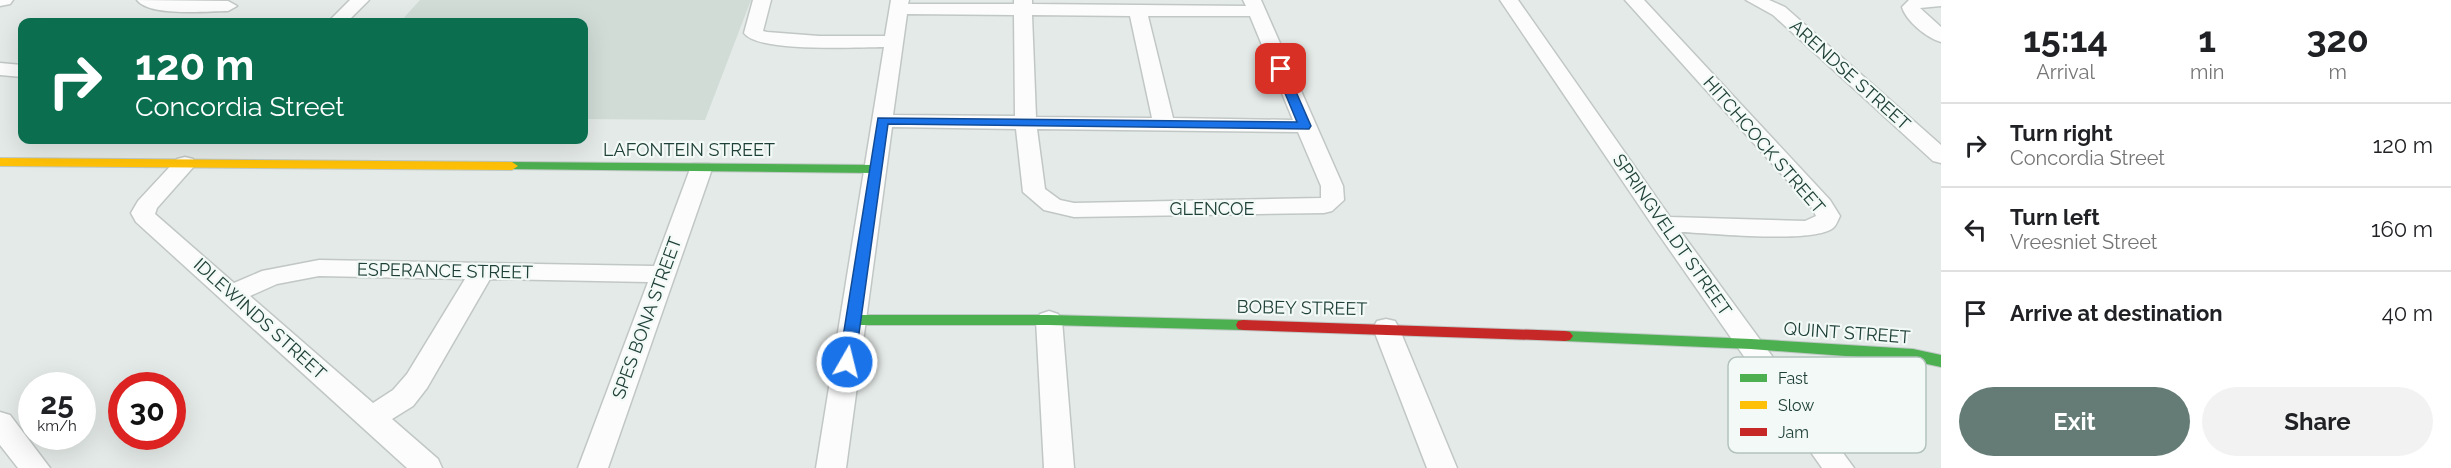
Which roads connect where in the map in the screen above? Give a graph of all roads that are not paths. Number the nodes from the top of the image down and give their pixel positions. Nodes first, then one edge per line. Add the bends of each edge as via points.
1 (146, 0) edge
2 (360, 0) edge
3 (762, 0) edge
4 (1509, 0) edge
5 (1634, 0) edge
6 (1755, 0) edge
7 (1941, 1) edge
8 (232, 3) edge
9 (899, 4) edge
10 (1023, 5) edge
11 (1254, 6) edge
12 (1138, 10) junction
13 (213, 18) edge
14 (341, 18) edge
15 (1941, 36) edge
16 (893, 41) junction
17 (0, 69) edge
18 (18, 71) edge
19 (882, 121) junction
20 (1026, 123) junction
21 (1164, 124) junction
22 (1305, 126) junction
23 (1941, 156) edge
24 (0, 162) edge
25 (185, 164) junction
26 (701, 169) junction
27 (874, 169) junction
28 (1663, 224) junction
29 (482, 271) junction
30 (663, 274) junction
31 (232, 294) junction
32 (853, 320) junction
33 (1049, 320) junction
34 (1386, 328) junction
35 (1751, 344) junction
36 (1760, 357) edge
37 (1922, 357) edge
38 (1926, 358) edge
39 (1941, 361) edge
40 (371, 418) junction
41 (0, 423) edge
42 (1828, 453) edge
43 (35, 468) edge
44 (427, 468) edge
45 (593, 468) edge
46 (831, 468) edge
47 (1059, 468) edge
48 (1442, 468) edge
49 (1839, 468) edge

1 - 8 street via 157,5
2 - 14 street
3 - 16 street via 753,28 758,38
4 - 28 street, SPRINGVELDT STREET
5 - 28 street, HITCHCOCK STREET via 1828,216 1825,223 1807,229
6 - 23 street, ARENDSE STREET via 1779,11
7 - 15 street via 1911,7 1913,14
8 - 13 street
9 - 10 street
9 - 16 street
10 - 12 street
10 - 20 street
11 - 12 street
11 - 22 street
12 - 21 street
16 - 19 street
17 - 18 street
19 - 20 street
19 - 27 street
20 - 21 street
20 - 22 street, GLENCOE via 1034,192 1052,205 1074,210 1318,208 1332,200 1332,186
21 - 22 street
24 - 25 street, LAFONTEIN STREET
25 - 26 street, LAFONTEIN STREET
25 - 31 street, IDLEWINDS STREET via 142,213
26 - 27 street, LAFONTEIN STREET
26 - 30 street, SPES BONA STREET
27 - 32 street
28 - 35 street, SPRINGVELDT STREET
29 - 30 street, ESPERANCE STREET
29 - 31 street, ESPERANCE STREET via 301,270 271,277
29 - 40 street via 417,381 403,398
30 - 45 street, SPES BONA STREET
31 - 40 street, IDLEWINDS STREET
32 - 33 street, BOBEY STREET
32 - 46 street
33 - 34 street, BOBEY STREET
33 - 47 street
34 - 35 street, BOBEY STREET
34 - 48 street
35 - 36 street, SPRINGVELDT STREET
35 - 37 street, QUINT STREET
38 - 39 street, QUINT STREET
40 - 44 street, IDLEWINDS STREET
41 - 43 street
42 - 49 street, SPRINGVELDT STREET

